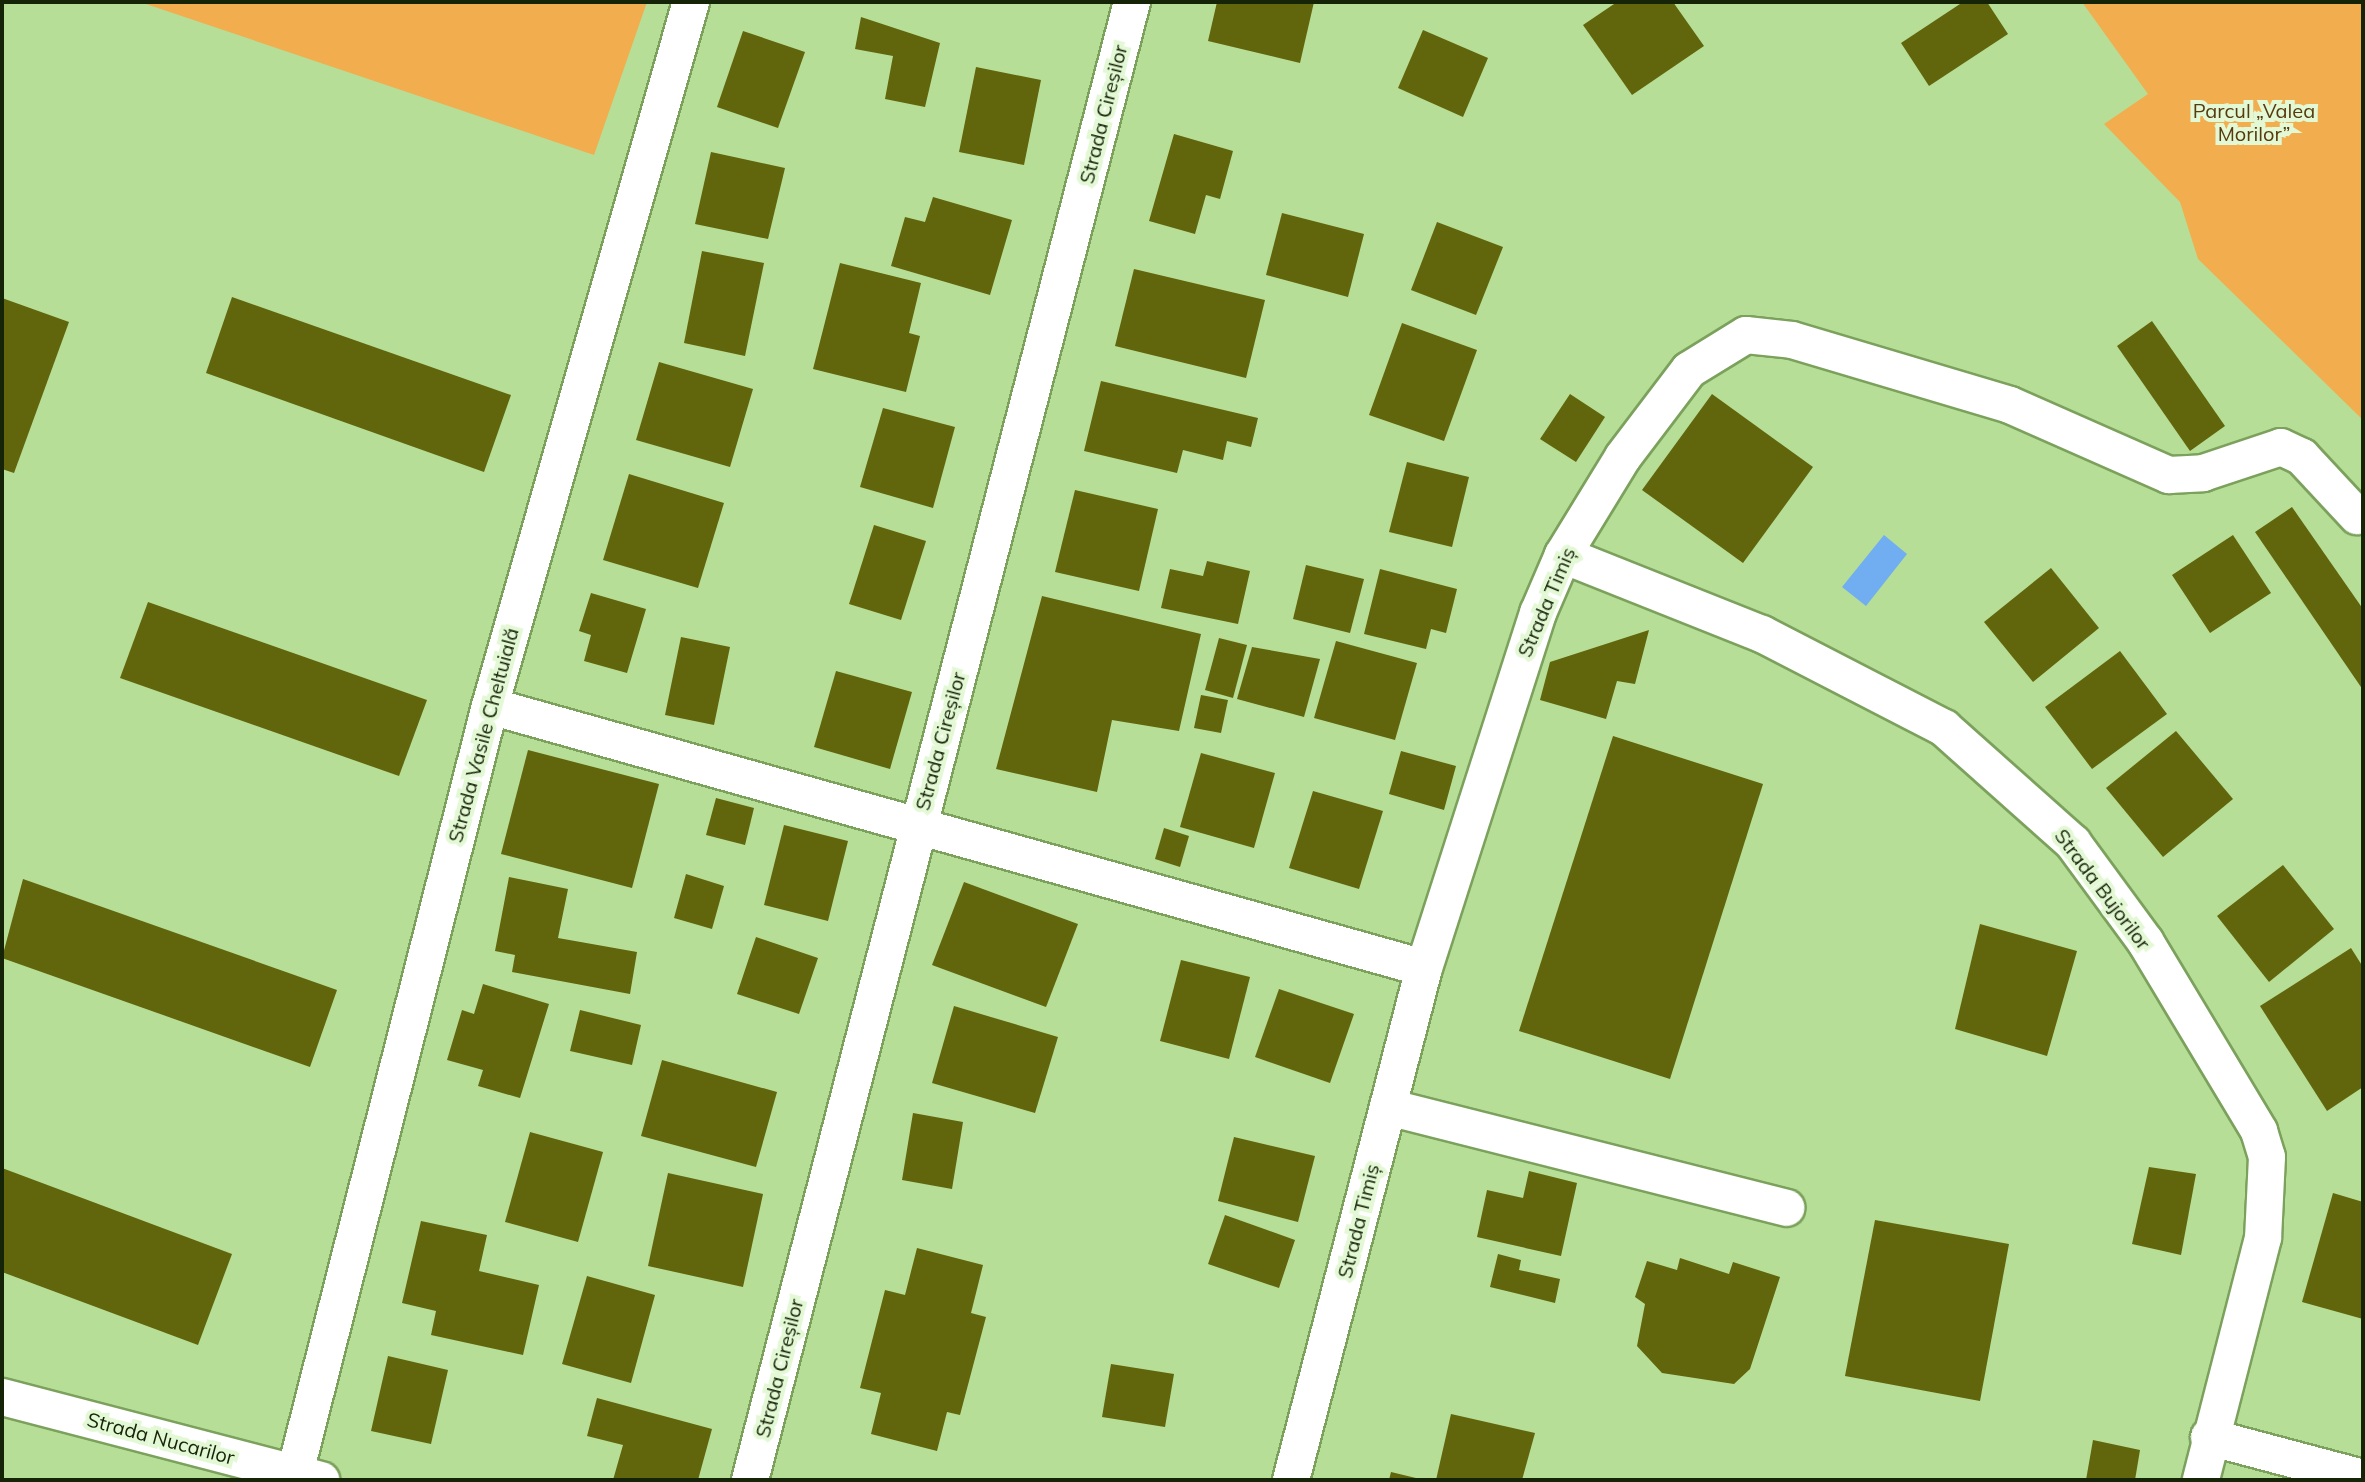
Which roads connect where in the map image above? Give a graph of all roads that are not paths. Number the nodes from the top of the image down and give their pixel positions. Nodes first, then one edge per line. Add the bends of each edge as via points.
1 (691, 2) edge
2 (1132, 2) edge
3 (2357, 516) dead end
4 (1563, 555) junction
5 (490, 706) junction
6 (917, 828) junction
7 (1424, 968) junction
8 (1388, 1107) junction
9 (1786, 1208) dead end
10 (4, 1406) edge
11 (2209, 1437) junction
12 (308, 1476) edge
13 (2363, 1478) edge
14 (750, 1480) edge
15 (1291, 1480) edge
16 (2201, 1480) edge

1 - 5 street, Strada Vasile Cheltuială
2 - 6 street, Strada Cireșilor
3 - 4 street, Strada Timiș via 2302,457 2281,447 2203,473 2169,475 2023,410 1880,362 1746,335 1689,370 1623,457
4 - 7 street, Strada Timiș via 1503,713
4 - 11 street, Strada Bujorilor via 1762,634 1944,728 2040,810 2110,892 2259,1131 2267,1157 2263,1238
5 - 6 street
5 - 12 street, Strada Vasile Cheltuială
6 - 7 street
6 - 14 street, Strada Cireșilor
7 - 8 street, Strada Timiș
8 - 9 street
8 - 15 street, Strada Timiș
10 - 12 street, Strada Nucarilor
11 - 13 street
11 - 16 street, Strada Bujorilor

